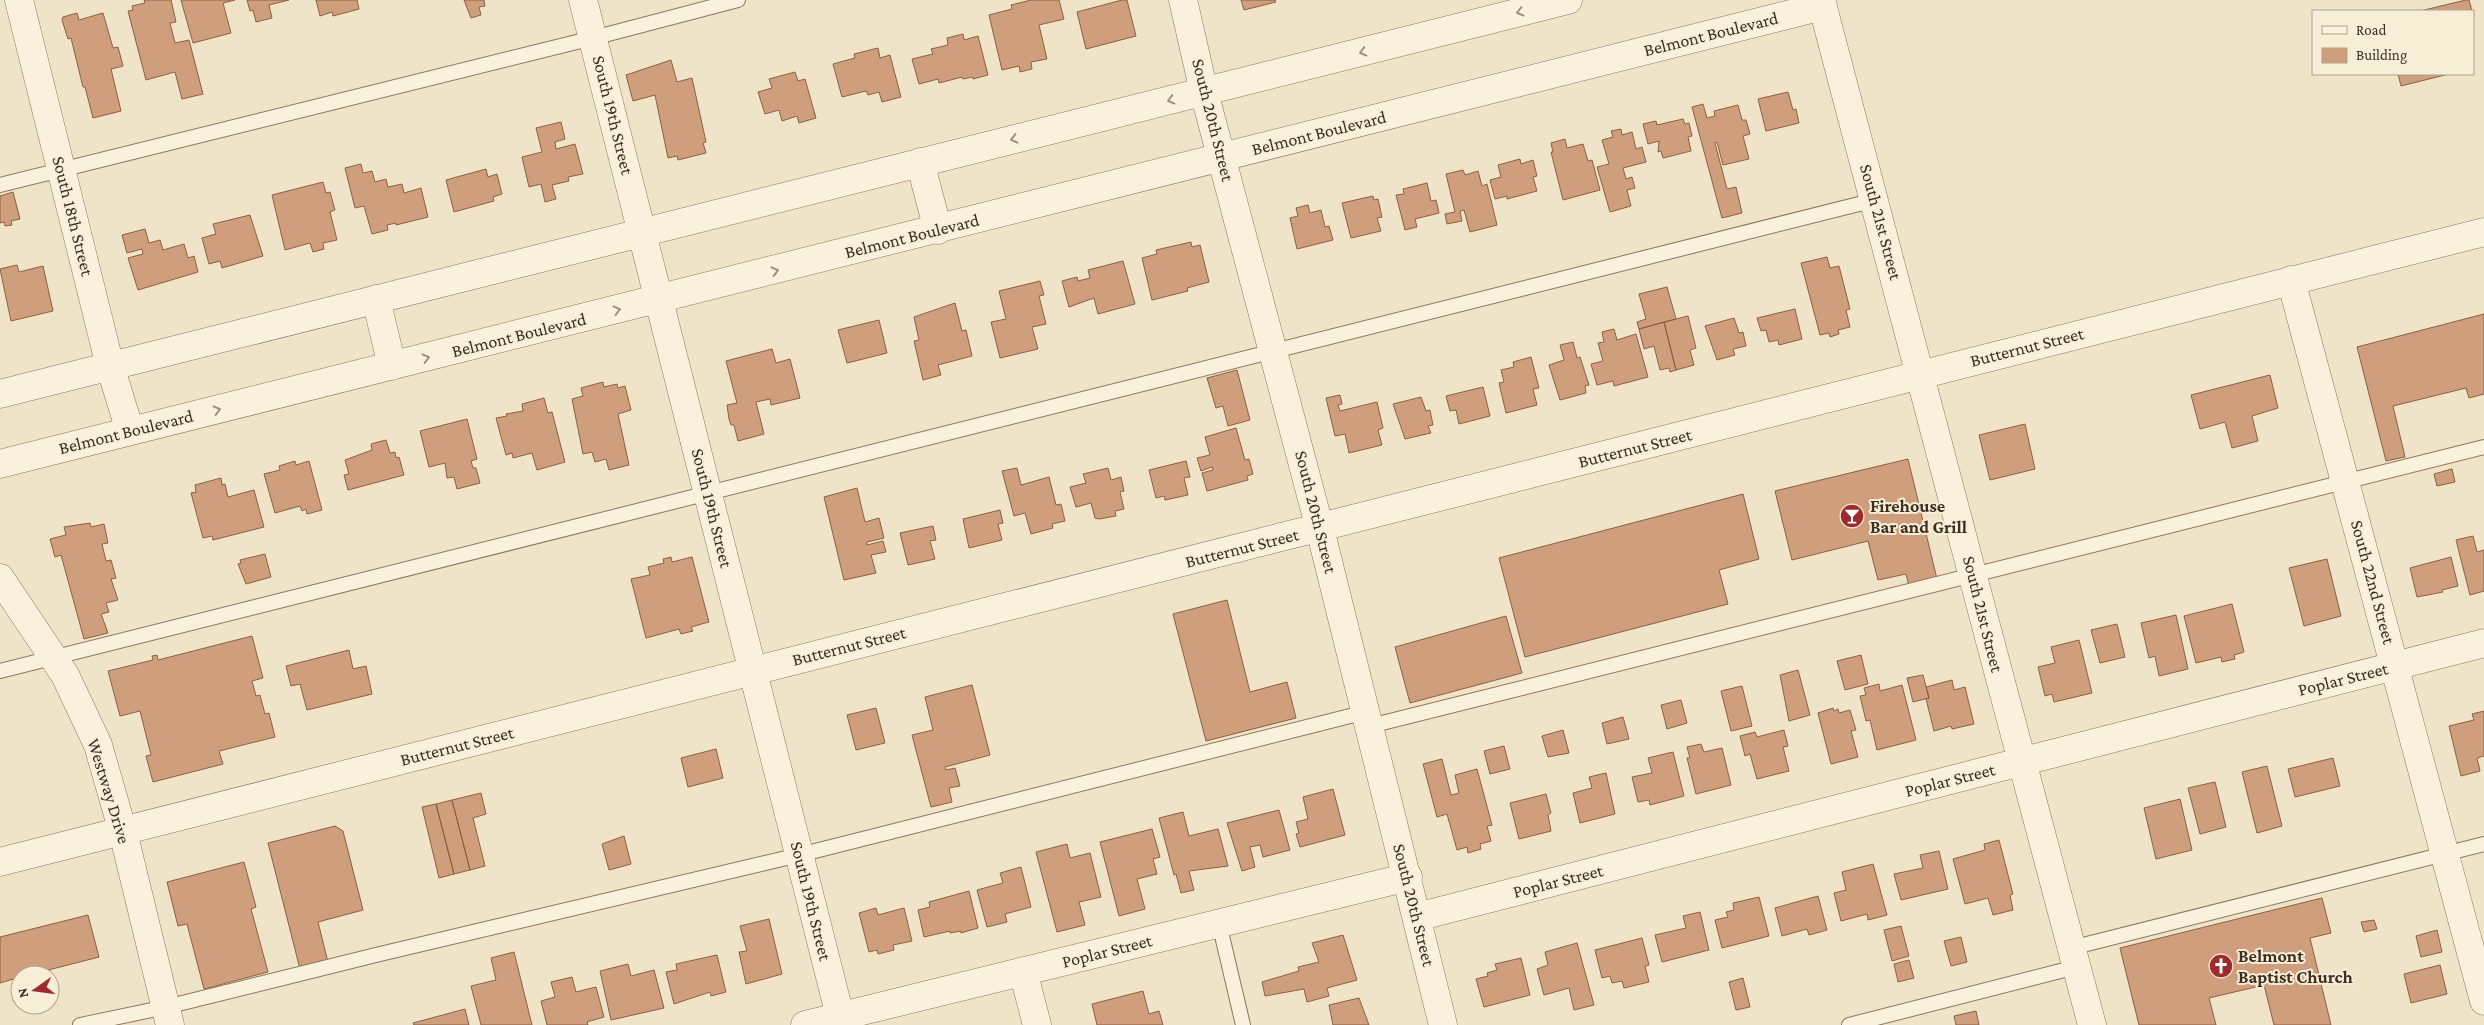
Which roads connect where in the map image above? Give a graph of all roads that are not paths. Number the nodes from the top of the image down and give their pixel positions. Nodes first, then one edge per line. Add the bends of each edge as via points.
1 (19, 0) edge
2 (583, 0) edge
3 (738, 0) edge
4 (1183, 0) edge
5 (1568, 0) edge
6 (1822, 3) edge
7 (593, 38) junction
8 (1204, 92) junction
9 (1222, 157) junction
10 (920, 162) junction
11 (61, 170) junction
12 (0, 185) edge
13 (1875, 200) junction
14 (938, 230) junction
15 (642, 231) junction
16 (2484, 232) edge
17 (2291, 280) junction
18 (376, 298) junction
19 (659, 300) junction
20 (1274, 351) junction
21 (110, 366) junction
22 (392, 366) junction
23 (1921, 375) junction
24 (0, 394) edge
25 (130, 431) junction
26 (2484, 447) edge
27 (0, 464) edge
28 (2346, 480) junction
29 (708, 492) junction
30 (1320, 529) junction
31 (1972, 575) junction
32 (0, 578) edge
33 (2484, 643) edge
34 (54, 657) junction
35 (2395, 666) junction
36 (753, 670) junction
37 (0, 671) edge
38 (1368, 719) junction
39 (2020, 762) junction
40 (123, 832) junction
41 (2484, 844) edge
42 (2445, 854) junction
43 (799, 855) junction
44 (0, 862) edge
45 (1408, 877) junction
46 (1417, 917) junction
47 (1219, 924) junction
48 (2074, 958) junction
49 (1023, 971) junction
50 (2484, 1001) edge
51 (168, 1016) edge
52 (841, 1020) edge
53 (80, 1025) edge
54 (805, 1025) edge
55 (1037, 1025) edge
56 (1243, 1025) edge
57 (1443, 1025) edge
58 (1849, 1025) edge
59 (2092, 1025) edge

1 - 11 street, South 18th Street
2 - 7 street, South 19th Street
3 - 7 lane
4 - 8 street, South 20th Street
5 -> 8 street
6 - 9 street, Belmont Boulevard
6 - 13 street, South 21st Street
7 - 11 lane
7 - 15 street, South 19th Street
8 - 9 street, South 20th Street
8 -> 10 street
9 - 14 street, Belmont Boulevard
9 - 20 street, South 20th Street
10 - 14 street
10 - 15 street
11 - 12 lane
11 - 21 street, South 18th Street
13 - 20 lane
13 - 23 street, South 21st Street
19 -> 14 street, Belmont Boulevard
15 - 18 street
15 - 19 street, South 19th Street
16 - 17 street, Butternut Street
17 - 23 street, Butternut Street
17 - 28 street, South 22nd Street
18 - 21 street
18 - 22 street
22 -> 19 street, Belmont Boulevard
19 - 29 street, South 19th Street
20 - 29 lane
20 - 30 street, South 20th Street
21 - 24 street
21 - 25 street, South 18th Street
25 -> 22 street, Belmont Boulevard
23 - 30 street, Butternut Street
23 - 31 street, South 21st Street
25 - 27 street, Belmont Boulevard
26 - 28 lane
28 - 31 lane
28 - 35 street, South 22nd Street
29 - 34 lane
29 - 36 street, South 19th Street
30 - 36 street, Butternut Street
30 - 38 street, South 20th Street
31 - 38 lane
31 - 39 street, South 21st Street
32 - 34 street, Westway Drive
33 - 35 street, Poplar Street
34 - 37 lane
34 - 40 street, Westway Drive via 66,675 98,745
35 - 39 street, Poplar Street
35 - 42 street, South 22nd Street
36 - 40 street, Butternut Street
36 - 43 street, South 19th Street
38 - 43 lane
38 - 45 street, South 20th Street
39 - 46 street, Poplar Street
39 - 48 street, South 21st Street
40 - 44 street, Butternut Street
40 - 51 street, Westway Drive
41 - 42 lane
42 - 48 lane
42 - 50 street, South 22nd Street
43 - 51 lane via 371,956
43 - 52 street, South 19th Street
45 - 46 street, South 20th Street
45 - 47 street, Poplar Street
46 - 57 street, South 20th Street
47 - 49 street, Poplar Street
47 - 56 lane
48 - 58 lane
48 - 59 street, South 21st Street
49 - 52 street, Poplar Street
49 - 55 street
51 - 53 lane
52 - 54 street, Poplar Street

